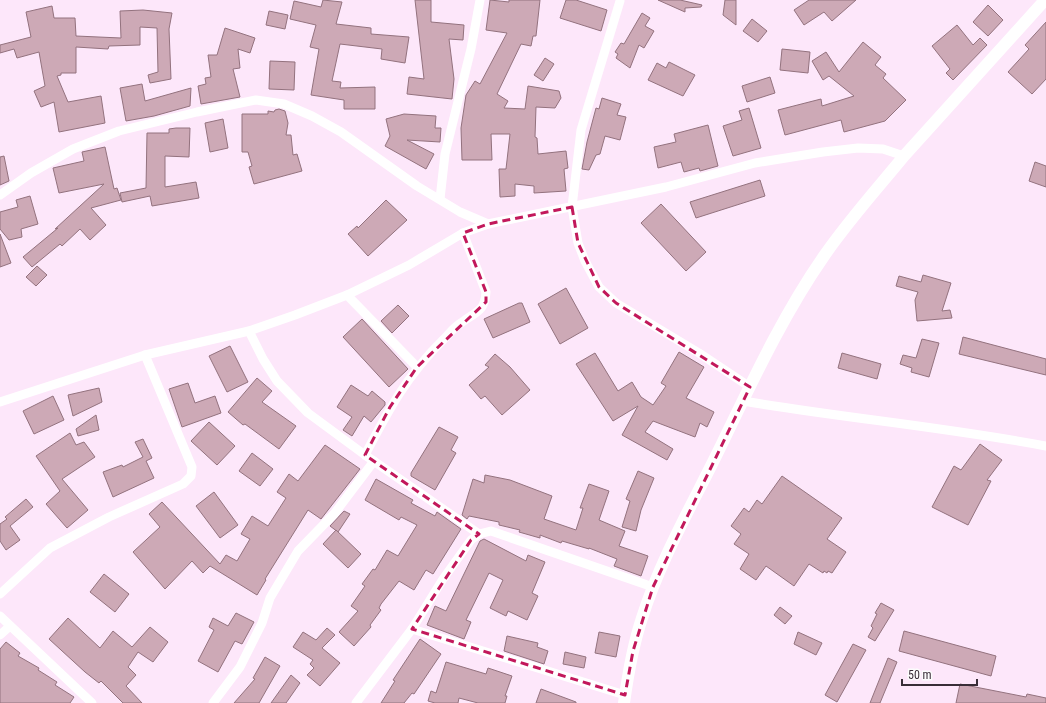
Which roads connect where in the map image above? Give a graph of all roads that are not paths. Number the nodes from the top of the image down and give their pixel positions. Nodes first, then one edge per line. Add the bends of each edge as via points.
1 (480, 0) edge
2 (618, 0) edge
3 (1045, 0) edge
4 (904, 156) junction
5 (0, 195) edge
6 (440, 199) junction
7 (572, 207) junction
8 (488, 224) junction
9 (463, 233) junction
10 (347, 295) junction
11 (249, 330) junction
12 (145, 355) junction
13 (417, 367) junction
14 (750, 387) junction
15 (743, 401) junction
16 (0, 402) edge
17 (1046, 446) edge
18 (365, 455) junction
19 (374, 461) junction
20 (479, 534) junction
21 (653, 587) junction
22 (0, 594) edge
23 (0, 616) edge
24 (10, 626) junction
25 (412, 630) junction
26 (0, 635) edge
27 (624, 699) edge
28 (92, 703) edge
29 (213, 703) edge
30 (356, 703) edge

1 - 6 street via 446,154
2 - 7 street via 581,130
3 - 4 street
4 - 7 street via 883,149 858,148 823,152 755,163 666,187
4 - 14 street via 824,256 782,326
5 - 6 street via 31,173 73,149 119,131 256,100 284,104 312,116 341,132 417,186
6 - 8 street via 460,212
7 - 8 street
7 - 14 street via 578,243 599,287 616,303
8 - 9 street
9 - 10 street via 409,265
9 - 13 street via 486,292 486,302 477,313 460,323
10 - 11 street
10 - 13 street
11 - 12 street
11 - 18 street via 277,381 308,413
12 - 16 street
12 - 22 street via 192,467 191,476 184,484 109,517 50,548
13 - 18 street via 390,407
14 - 15 street
15 - 17 street via 804,412 984,434
15 - 21 street
18 - 19 street
19 - 20 street
19 - 29 street via 334,514 292,560 270,598 262,623 240,667
20 - 21 street via 491,532
20 - 25 street via 471,540 443,579
21 - 27 street via 633,651
23 - 24 street
24 - 26 street
24 - 28 street
25 - 27 street
25 - 30 street

